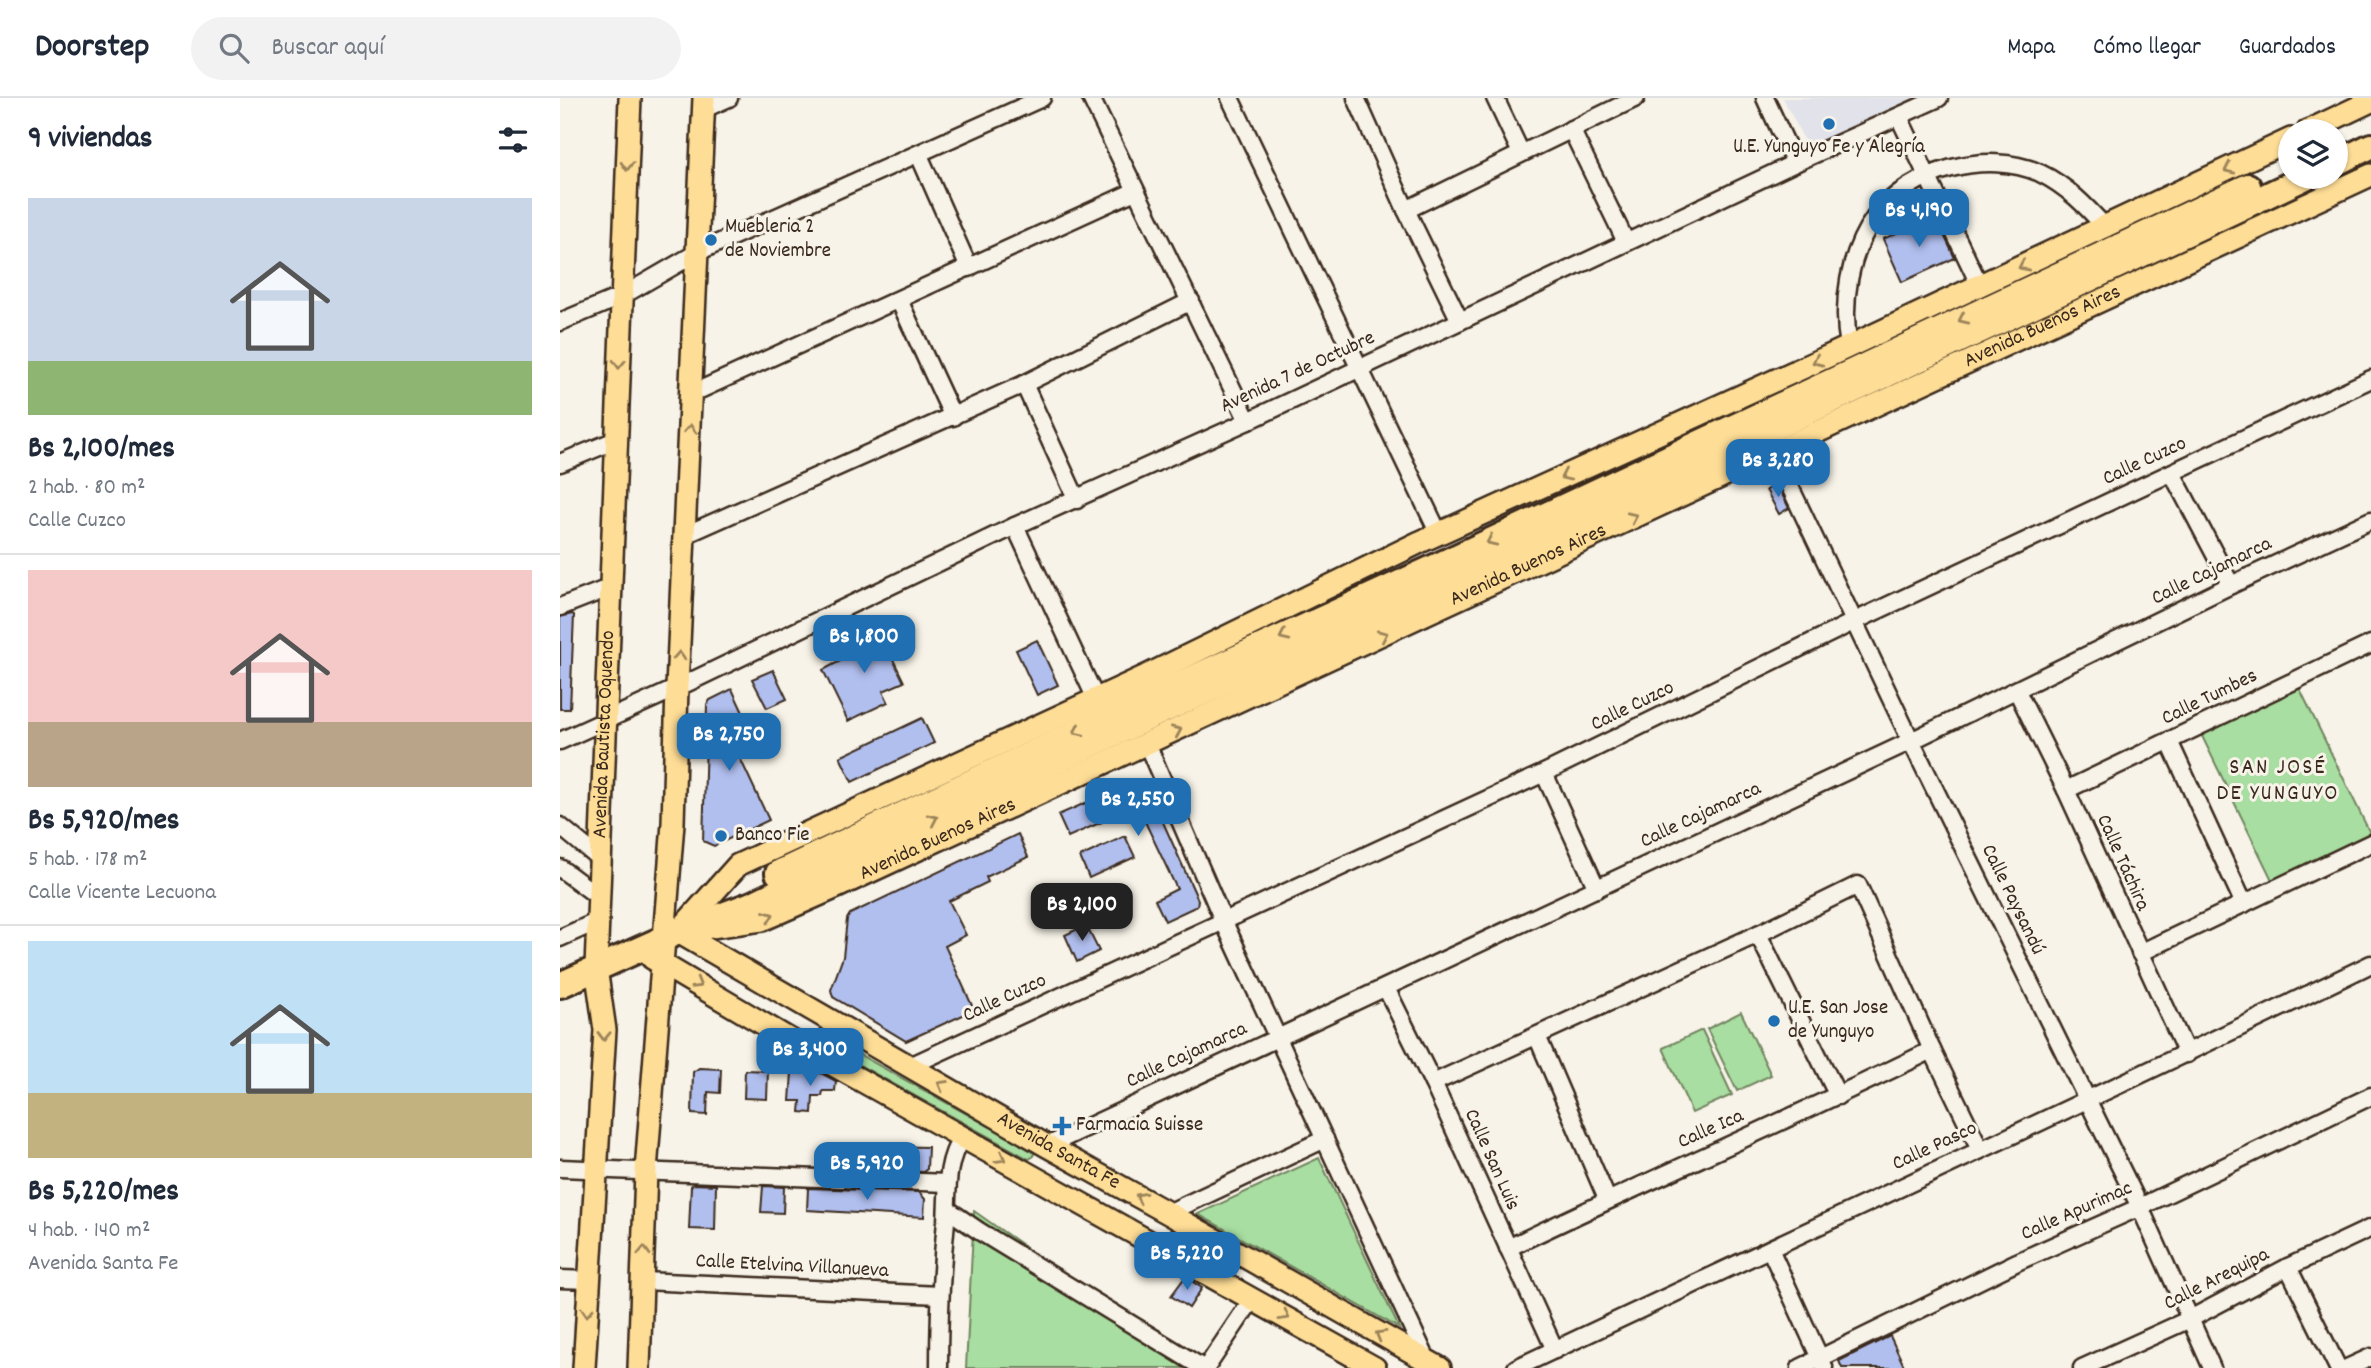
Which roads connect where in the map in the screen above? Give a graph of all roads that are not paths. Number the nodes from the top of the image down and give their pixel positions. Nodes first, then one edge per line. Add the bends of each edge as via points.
1 (630, 98) edge
2 (729, 98) edge
3 (1042, 98) edge
4 (1091, 98) edge
5 (1230, 98) edge
6 (1356, 98) edge
7 (1495, 98) edge
8 (1636, 98) edge
9 (1765, 98) edge
10 (1939, 98) edge
11 (2371, 101) edge
12 (704, 103) edge
13 (1899, 117) junction
14 (2333, 119) edge
15 (2371, 128) edge
16 (1571, 129) junction
17 (2348, 139) edge
18 (2278, 145) edge
19 (2371, 146) edge
20 (1521, 153) junction
21 (919, 155) junction
22 (2348, 157) edge
23 (1795, 163) junction
24 (2278, 171) edge
25 (2371, 175) edge
26 (1928, 176) junction
27 (2281, 189) edge
28 (1135, 191) junction
29 (1406, 210) junction
30 (2106, 228) junction
31 (1626, 242) junction
32 (698, 252) junction
33 (969, 268) junction
34 (1980, 286) junction
35 (622, 296) junction
36 (899, 300) junction
37 (1191, 301) junction
38 (1460, 321) junction
39 (560, 322) edge
40 (1849, 346) junction
41 (1359, 367) junction
42 (2371, 379) edge
43 (1024, 384) junction
44 (691, 394) junction
45 (953, 417) junction
46 (1248, 421) junction
47 (616, 440) junction
48 (1773, 451) junction
49 (560, 463) edge
50 (2172, 473) junction
51 (1077, 499) junction
52 (2371, 520) edge
53 (1015, 526) junction
54 (1439, 534) junction
55 (685, 535) junction
56 (2231, 585) junction
57 (611, 587) junction
58 (560, 607) edge
59 (1855, 621) junction
60 (2371, 644) edge
61 (677, 688) junction
62 (2017, 691) junction
63 (1096, 699) junction
64 (606, 719) junction
65 (560, 741) edge
66 (1911, 741) junction
67 (2169, 741) junction
68 (1147, 744) junction
69 (1544, 773) junction
70 (2066, 790) junction
71 (560, 827) edge
72 (2371, 843) edge
73 (600, 859) junction
74 (560, 868) edge
75 (1597, 889) junction
76 (599, 897) junction
77 (2244, 904) junction
78 (598, 920) junction
79 (1223, 920) junction
80 (1758, 934) junction
81 (671, 935) junction
82 (560, 938) edge
83 (638, 950) junction
84 (2140, 953) junction
85 (662, 963) junction
86 (2371, 964) edge
87 (596, 968) junction
88 (560, 985) edge
89 (1386, 988) junction
90 (1537, 1036) junction
91 (1277, 1037) junction
92 (1932, 1050) junction
93 (2187, 1054) junction
94 (910, 1066) junction
95 (1433, 1083) junction
96 (1838, 1096) junction
97 (2371, 1096) edge
98 (2088, 1100) junction
99 (962, 1137) junction
100 (1325, 1139) junction
101 (1047, 1146) junction
102 (1980, 1149) junction
103 (560, 1168) edge
104 (596, 1169) junction
105 (646, 1171) junction
106 (947, 1183) junction
107 (1607, 1199) junction
108 (2140, 1207) junction
109 (947, 1209) junction
110 (1168, 1213) junction
111 (2371, 1228) edge
112 (1508, 1248) junction
113 (1770, 1249) junction
114 (2288, 1267) junction
115 (560, 1279) edge
116 (589, 1280) junction
117 (643, 1281) junction
118 (939, 1295) junction
119 (1253, 1298) junction
120 (2190, 1320) junction
121 (1555, 1350) junction
122 (2371, 1357) edge
123 (1822, 1363) edge
124 (1434, 1365) edge
125 (584, 1368) edge
126 (639, 1368) edge
127 (939, 1368) edge
128 (1205, 1368) edge
129 (1375, 1368) edge
130 (1516, 1368) edge
131 (1800, 1368) edge
132 (2082, 1368) edge
133 (2212, 1368) edge
134 (2338, 1368) edge
135 (2347, 1368) edge

1 -> 35 main road, Avenida Bautista Oquendo
2 - 12 street
3 - 21 street
4 - 28 street
5 - 41 street
6 - 29 street
7 - 20 street
8 - 16 street
9 - 23 street
10 - 13 street, Avenida 7 de Octubre
11 - 14 main road
12 - 32 main road
13 - 23 street, Avenida 7 de Octubre
13 - 26 street
15 - 17 highway
16 - 20 street
16 - 31 street
18 -> 30 main road, Avenida Buenos Aires
19 - 22 highway
20 - 29 street
21 - 32 street
21 - 33 street
23 - 31 street, Avenida 7 de Octubre
24 -> 81 highway, Avenida Buenos Aires via 805,860 742,891
25 - 48 main road, Avenida Buenos Aires
26 - 30 street via 1956,166 1992,162 2038,172 2070,191
26 - 34 street
26 - 40 street via 1875,216 1859,246 1846,304
81 -> 27 highway, Avenida Buenos Aires via 752,904 1443,584
28 - 33 street
28 - 37 street
29 - 38 street
30 -> 34 main road, Avenida Buenos Aires
31 - 38 street, Avenida 7 de Octubre
32 - 35 street
32 - 44 main road
33 - 36 street
34 - 40 main road, Avenida Buenos Aires
35 - 39 street
35 -> 47 main road, Avenida Bautista Oquendo
36 - 44 street
36 - 45 street
37 - 43 street
37 - 46 street
38 - 41 street, Avenida 7 de Octubre
40 -> 54 main road, Avenida Buenos Aires
41 - 46 street, Avenida 7 de Octubre
41 - 54 street
42 - 50 street, Calle Cuzco
43 - 45 street
43 - 51 street
55 -> 44 main road
45 - 55 street
46 - 51 street, Avenida 7 de Octubre
47 - 49 street
47 - 57 main road, Avenida Bautista Oquendo
48 - 59 street, Calle Paysandú
68 -> 48 main road, Avenida Buenos Aires
50 - 56 street
50 - 59 street, Calle Cuzco
51 - 53 street, Avenida 7 de Octubre
52 - 56 street, Calle Cajamarca
53 - 61 street, Avenida 7 de Octubre
53 - 63 street
54 - 63 main road, Avenida Buenos Aires
61 -> 55 main road
56 - 62 street, Calle Cajamarca
57 - 58 street
57 - 64 main road, Avenida Bautista Oquendo
59 - 66 street, Calle Paysandú
59 - 69 street, Calle Cuzco
60 - 67 street, Calle Tumbes
61 - 64 street, Avenida 7 de Octubre
61 - 81 main road
62 - 66 street, Calle Cajamarca
62 - 70 street, Calle Táchira
63 - 81 main road, Avenida Buenos Aires via 738,865
64 - 65 street, Avenida 7 de Octubre
64 - 73 main road, Avenida Bautista Oquendo
66 - 75 street, Calle Cajamarca
66 - 98 street, Calle Paysandú
67 - 70 street, Calle Tumbes
67 - 77 street
68 - 79 street
81 -> 68 main road, Avenida Buenos Aires via 761,920
69 - 75 street
69 - 79 street, Calle Cuzco
70 - 84 street, Calle Táchira
71 - 73 street
72 - 77 street
73 - 76 main road, Avenida Bautista Oquendo
74 - 76 street
75 - 89 street, Calle Cajamarca
76 - 78 main road, Avenida Bautista Oquendo
77 - 84 street
78 - 82 street
78 - 87 main road, Avenida Bautista Oquendo
79 - 91 street
79 - 94 street, Calle Cuzco
80 - 90 street
80 - 92 street via 1857,885
80 - 96 street
81 - 83 highway, Avenida Buenos Aires
81 - 85 main road
81 - 94 main road, Avenida Santa Fe
83 - 85 main road, Avenida Santa Fe
83 - 87 highway, Avenida Buenos Aires
84 - 93 street, Calle Táchira
85 -> 99 main road, Avenida Santa Fe
85 - 105 main road
86 - 93 street, Calle Pasco
87 - 88 highway, Avenida Buenos Aires
87 -> 104 main road, Avenida Bautista Oquendo via 605,1030
89 - 91 street, Calle Cajamarca
89 - 95 street, Calle San Luis
90 - 95 street
90 - 107 street
91 - 100 street
91 - 101 street, Calle Cajamarca
92 - 96 street, Calle Ica
92 - 102 street
93 - 98 street, Calle Pasco
101 -> 94 main road, Avenida Santa Fe
95 - 112 street, Calle San Luis
96 - 107 street, Calle Ica
97 - 108 street, Calle Apurimac
98 - 102 street, Calle Pasco
98 - 108 street, Calle Paysandú
99 - 106 street via 955,1147
99 -> 119 main road, Avenida Santa Fe
100 - 110 street
100 - 124 street
110 -> 101 main road, Avenida Santa Fe
102 - 113 street, Calle Pasco
103 - 104 street
104 - 105 street
104 - 116 main road, Avenida Bautista Oquendo
105 - 106 street
117 -> 105 main road
106 - 109 street
107 - 112 street, Calle Ica
108 - 120 street, Calle Paysandú
108 - 123 street, Calle Apurimac via 2017,1262
109 - 118 street
109 - 128 street
124 -> 110 main road, Avenida Santa Fe
111 - 114 street, Calle Arequipa
112 - 121 street, Calle San Luis
113 - 121 street, Calle Pasco
113 - 123 street
114 - 120 street, Calle Arequipa
114 - 134 street
115 - 116 street
116 -> 125 main road, Avenida Bautista Oquendo
117 - 118 street, Calle Etelvina Villanueva
117 - 126 main road
118 - 127 street
119 - 128 street
119 -> 129 main road, Avenida Santa Fe
120 - 132 street, Calle Arequipa
120 - 133 street, Calle Paysandú
121 - 130 street, Calle Pasco
122 - 135 street
123 - 131 street, Calle Apurimac

